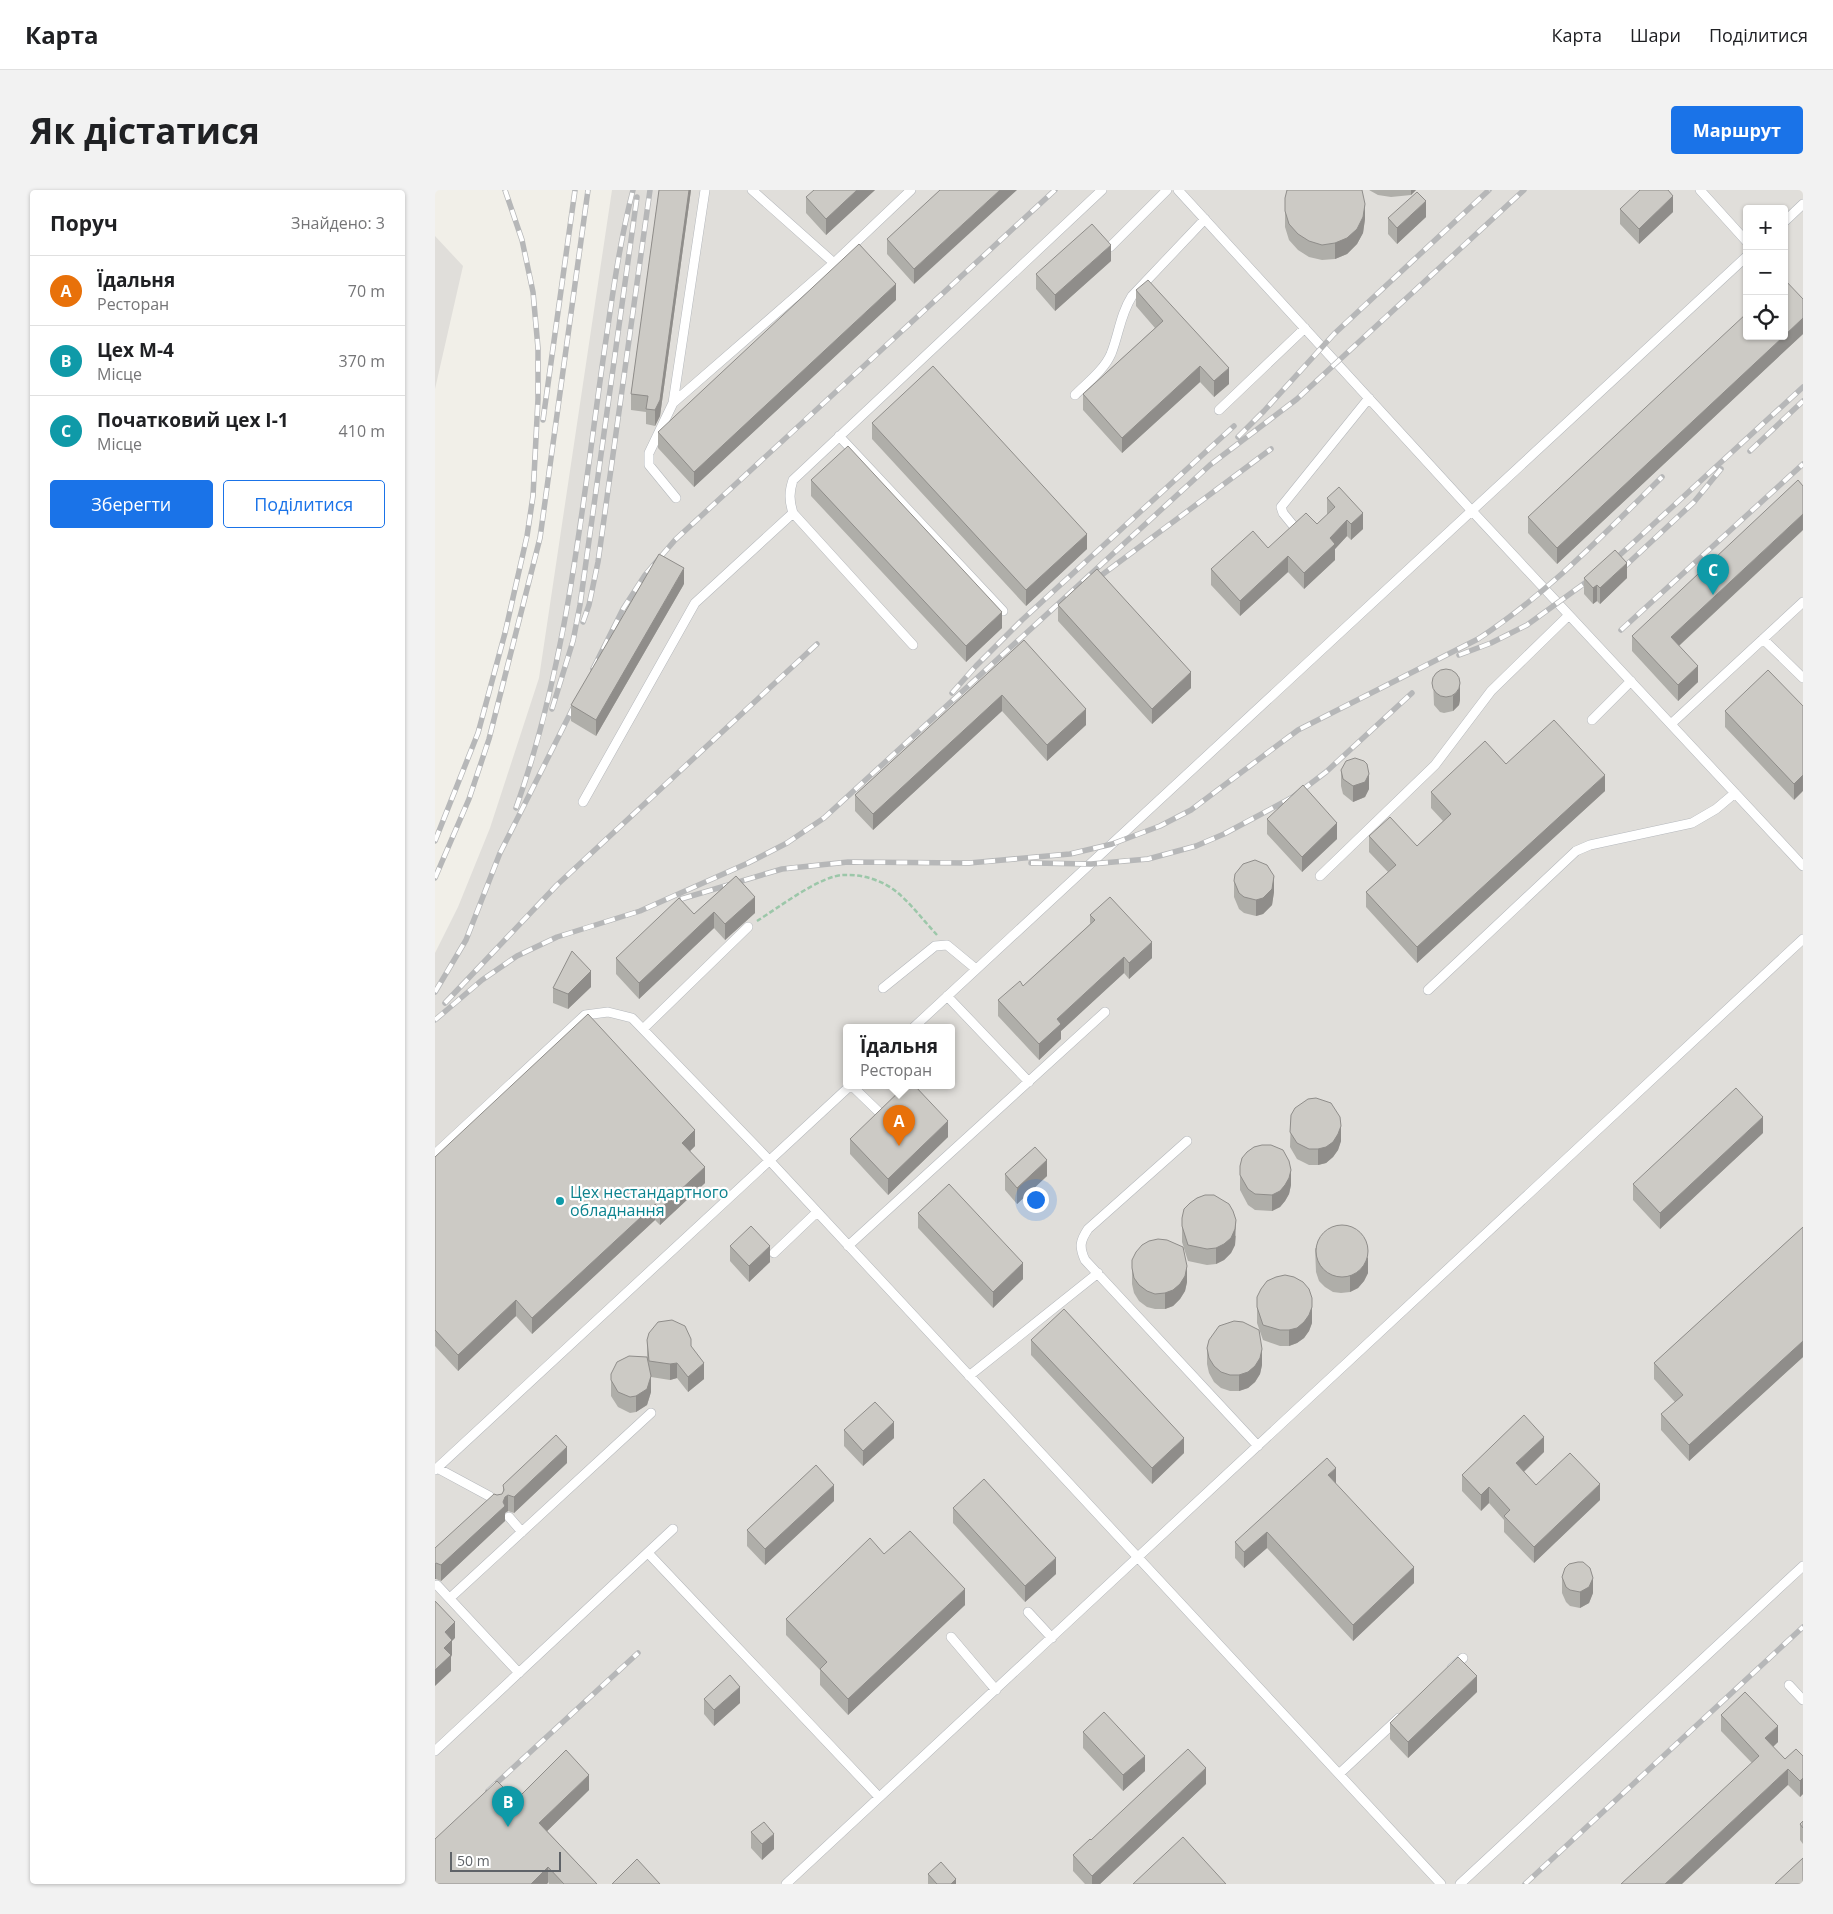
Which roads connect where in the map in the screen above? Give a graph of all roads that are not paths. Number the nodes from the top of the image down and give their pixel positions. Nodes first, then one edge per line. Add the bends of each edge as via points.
1 (705, 190) edge
2 (752, 190) edge
3 (911, 190) edge
4 (1101, 190) edge
5 (1167, 190) edge
6 (1178, 190) edge
7 (1700, 190) edge
8 (1803, 204) edge
9 (1788, 218) edge
10 (1205, 219) junction
11 (1743, 238) edge
12 (1110, 247) edge
13 (1743, 260) edge
14 (834, 263) junction
15 (1305, 328) junction
16 (1075, 395) dead end
17 (1369, 398) junction
18 (673, 403) junction
19 (1219, 410) dead end
20 (839, 436) junction
21 (677, 498) dead end
22 (1472, 511) junction
23 (793, 513) junction
24 (1296, 529) edge
25 (1803, 602) edge
26 (1003, 611) edge
27 (1569, 615) junction
28 (1763, 639) junction
29 (913, 645) dead end
30 (1803, 678) edge
31 (1631, 681) junction
32 (1591, 720) dead end
33 (1671, 724) junction
34 (1735, 793) junction
35 (583, 802) dead end
36 (1803, 866) edge
37 (1320, 876) dead end
38 (747, 927) road end
39 (1803, 939) edge
40 (976, 969) junction
41 (883, 988) dead end
42 (1428, 990) dead end
43 (947, 996) junction
44 (1105, 1012) dead end
45 (917, 1024) edge
46 (643, 1029) junction
47 (1029, 1082) junction
48 (847, 1089) edge
49 (855, 1089) edge
50 (883, 1116) edge
51 (1187, 1141) dead end
52 (435, 1154) edge
53 (770, 1161) junction
54 (817, 1212) junction
55 (848, 1246) junction
56 (774, 1253) dead end
57 (1098, 1273) junction
58 (969, 1376) junction
59 (651, 1413) dead end
60 (1258, 1446) junction
61 (436, 1469) edge
62 (498, 1505) edge
63 (509, 1517) dead end
64 (673, 1529) dead end
65 (522, 1532) junction
66 (648, 1552) junction
67 (1138, 1558) junction
68 (1803, 1566) edge
69 (437, 1585) dead end
70 (450, 1598) junction
71 (1028, 1612) dead end
72 (951, 1637) dead end
73 (1052, 1638) junction
74 (1463, 1658) dead end
75 (519, 1672) junction
76 (1443, 1677) edge
77 (1789, 1685) dead end
78 (996, 1690) junction
79 (1803, 1700) edge
80 (1408, 1709) edge
81 (435, 1751) edge
82 (1339, 1774) junction
83 (879, 1798) junction
84 (786, 1884) edge
85 (1441, 1884) edge
86 (1460, 1884) edge

1 - 18 lane
2 - 14 lane
3 - 14 lane
4 - 20 lane
5 - 12 lane
6 - 10 lane
7 - 11 lane
8 - 9 lane
10 - 15 lane
10 - 16 lane via 1132,296 1124,309 1110,356
13 - 22 lane
14 - 18 lane
15 - 17 lane
15 - 19 lane
17 - 22 lane
17 - 24 lane via 1281,507
18 - 21 lane via 649,453 649,464
20 - 23 lane via 793,480 789,501
20 - 26 lane
22 - 27 lane
22 - 40 lane
23 - 29 lane
23 - 35 lane via 695,603
25 - 28 lane
27 - 31 lane
27 - 37 lane via 1491,691 1435,765
28 - 30 lane
28 - 33 lane
31 - 32 lane
31 - 33 lane
33 - 34 lane
34 - 36 lane
34 - 42 lane via 1692,824 1590,845 1576,851
38 - 46 lane
39 - 60 lane
40 - 41 lane via 947,945 935,946
40 - 43 lane
43 - 45 lane
43 - 47 lane
44 - 47 lane
46 - 52 lane via 632,1018 608,1012 585,1015
46 - 53 lane
47 - 55 lane
48 - 53 lane
49 - 50 lane
51 - 57 lane via 1088,1229 1080,1249 1085,1260
53 - 54 lane
53 - 61 lane
54 - 55 lane
54 - 56 lane
55 - 58 lane
57 - 58 lane
57 - 60 lane
58 - 67 lane
59 - 65 lane
60 - 67 lane
61 - 62 lane via 489,1496
63 - 65 lane
64 - 66 lane
65 - 70 lane
66 - 75 lane
66 - 83 lane
67 - 73 lane
67 - 82 lane
68 - 86 lane
69 - 70 lane
70 - 75 lane
71 - 73 lane
72 - 78 lane
73 - 78 lane
74 - 76 lane
75 - 81 lane
77 - 79 lane
78 - 83 lane
80 - 82 lane
82 - 85 lane
83 - 84 lane

